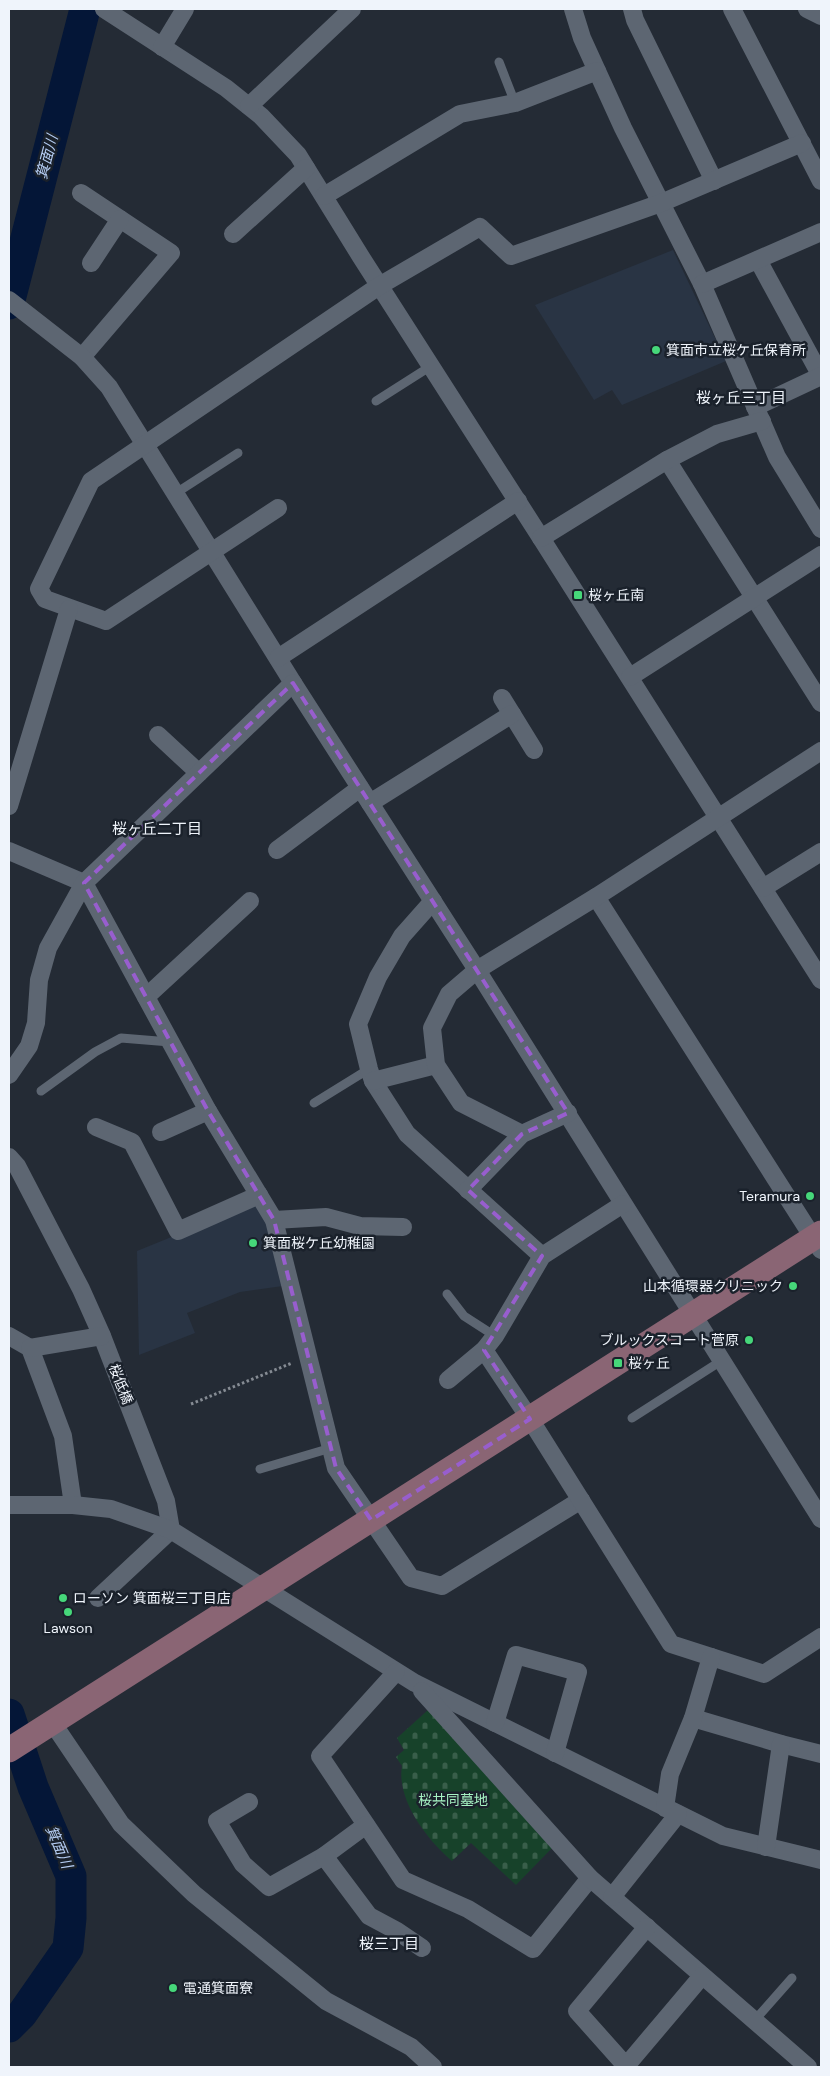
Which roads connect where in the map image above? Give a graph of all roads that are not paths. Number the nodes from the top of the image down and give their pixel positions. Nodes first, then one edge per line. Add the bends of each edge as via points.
1 (104, 9) edge
2 (185, 9) edge
3 (352, 9) edge
4 (573, 9) edge
5 (632, 9) edge
6 (732, 9) edge
7 (807, 9) edge
8 (821, 16) edge
9 (162, 47) junction
10 (499, 62) dead end
11 (597, 71) junction
12 (516, 103) junction
13 (249, 106) junction
14 (802, 143) junction
15 (306, 168) junction
16 (714, 180) junction
17 (821, 181) edge
18 (81, 193) dead end
19 (324, 196) junction
20 (661, 203) junction
21 (120, 219) junction
22 (821, 232) edge
23 (233, 234) dead end
24 (758, 260) junction
25 (91, 263) dead end
26 (702, 284) junction
27 (379, 286) junction
28 (9, 300) edge
29 (82, 357) junction
30 (431, 366) junction
31 (821, 376) edge
32 (376, 402) dead end
33 (759, 414) junction
34 (145, 442) junction
35 (238, 452) dead end
36 (667, 460) junction
37 (176, 493) junction
38 (518, 501) junction
39 (278, 508) dead end
40 (821, 529) edge
41 (542, 538) junction
42 (212, 551) junction
43 (821, 555) edge
44 (755, 597) junction
45 (69, 608) junction
46 (278, 658) junction
47 (630, 676) junction
48 (293, 683) junction
49 (502, 698) dead end
50 (821, 703) edge
51 (512, 714) junction
52 (158, 735) dead end
53 (534, 750) dead end
54 (821, 751) edge
55 (199, 773) junction
56 (365, 795) junction
57 (9, 806) edge
58 (720, 818) junction
59 (277, 850) dead end
60 (9, 851) edge
61 (821, 852) edge
62 (84, 883) junction
63 (763, 888) junction
64 (596, 897) junction
65 (433, 901) junction
66 (250, 902) dead end
67 (477, 970) junction
68 (821, 980) edge
69 (146, 997) junction
70 (170, 1042) junction
71 (436, 1065) junction
72 (9, 1075) edge
73 (371, 1075) junction
74 (41, 1091) dead end
75 (314, 1103) dead end
76 (208, 1111) junction
77 (568, 1113) junction
78 (96, 1127) dead end
79 (160, 1132) dead end
80 (522, 1134) junction
81 (9, 1157) edge
82 (468, 1190) junction
83 (259, 1195) junction
84 (623, 1204) junction
85 (274, 1220) junction
86 (403, 1227) dead end
87 (819, 1240) edge
88 (542, 1256) junction
89 (447, 1294) dead end
90 (692, 1316) junction
91 (9, 1336) edge
92 (102, 1336) junction
93 (495, 1336) junction
94 (30, 1348) junction
95 (484, 1350) junction
96 (721, 1361) junction
97 (448, 1380) dead end
98 (632, 1418) dead end
99 (530, 1419) junction
100 (330, 1448) junction
101 (260, 1468) dead end
102 (581, 1500) junction
103 (13, 1505) edge
104 (73, 1505) junction
105 (821, 1519) edge
106 (371, 1520) junction
107 (171, 1530) junction
108 (263, 1588) junction
109 (98, 1598) dead end
110 (821, 1637) edge
111 (712, 1657) junction
112 (396, 1672) junction
113 (415, 1683) junction
114 (693, 1718) junction
115 (52, 1722) junction
116 (495, 1723) junction
117 (781, 1744) junction
118 (9, 1750) edge
119 (555, 1753) junction
120 (821, 1754) edge
121 (249, 1802) dead end
122 (671, 1811) junction
123 (366, 1825) junction
124 (766, 1847) junction
125 (324, 1856) junction
126 (821, 1860) edge
127 (590, 1878) junction
128 (612, 1897) junction
129 (648, 1927) junction
130 (422, 1948) dead end
131 (702, 1976) junction
132 (792, 1978) dead end
133 (754, 2021) junction
134 (433, 2067) edge
135 (806, 2067) edge

1 - 9 street
2 - 9 street
3 - 13 street
4 - 11 street
5 - 16 street
6 - 14 street
7 - 8 street
9 - 13 street
10 - 12 lane
11 - 12 street
11 - 20 street
12 - 19 street via 460,114
13 - 15 street via 298,155
14 - 16 street
14 - 17 street
15 - 19 street
15 - 23 street
16 - 20 street
18 - 21 street
19 - 27 street
20 - 26 street
20 - 27 street via 511,256 480,227
21 - 25 street
21 - 29 street via 171,253
22 - 24 street
24 - 26 street
24 - 31 street
26 - 33 street
27 - 30 street
27 - 34 street
28 - 29 street
29 - 34 street via 109,386
30 - 32 lane
30 - 38 street
31 - 33 street
33 - 36 street
33 - 40 street via 777,457
34 - 37 street
34 - 45 street via 90,480 39,588 45,599
35 - 37 lane
36 - 41 street
36 - 44 street
37 - 42 street
38 - 41 street
38 - 46 street
39 - 42 street
41 - 47 street
42 - 45 street via 106,621
42 - 46 street
43 - 44 street
44 - 47 street
44 - 50 street
45 - 57 street
46 - 48 street
47 - 58 street
48 - 55 street
48 - 56 street
49 - 51 street
51 - 53 street
51 - 56 street
52 - 55 street
54 - 58 street
55 - 62 street
56 - 59 street
56 - 65 street
58 - 63 street
58 - 64 street
60 - 62 street
61 - 63 street
62 - 69 street
62 - 72 street via 48,948 39,980 36,1023 29,1046
63 - 68 street
64 - 67 street
64 - 87 street
65 - 67 street
65 - 73 street via 402,936 378,977 358,1024
66 - 69 street
67 - 71 street via 449,994 432,1028
67 - 77 street
69 - 70 street
70 - 74 lane via 121,1038 95,1052
70 - 76 street
71 - 73 street
71 - 80 street via 461,1103
73 - 75 lane
73 - 82 street via 407,1134
76 - 79 street
76 - 83 street
77 - 80 street
77 - 84 street
78 - 83 street via 132,1142 178,1231
80 - 82 street
81 - 92 street, 桜低橋 via 17,1166 81,1288
82 - 88 street
83 - 85 street
84 - 88 street
84 - 90 street
85 - 86 street via 326,1217 360,1226
85 - 100 street
87 - 90 street
88 - 93 street
89 - 93 lane via 464,1316
90 - 96 street
90 - 99 street
91 - 94 street
92 - 94 street
92 - 107 street, 桜低橋 via 166,1502
93 - 95 street
94 - 104 street via 63,1436
95 - 97 street
95 - 99 street
96 - 98 lane
96 - 105 street
99 - 102 street
99 - 106 street
100 - 101 lane
100 - 106 street via 336,1468
102 - 106 street via 442,1586 411,1578
102 - 111 street via 671,1644
103 - 104 street
104 - 107 street via 111,1509
106 - 108 street
107 - 108 street
107 - 109 street
108 - 112 street
108 - 115 street
110 - 111 street via 764,1674
111 - 114 street
112 - 113 street
112 - 123 street via 320,1756
113 - 116 street
113 - 127 street
114 - 117 street
114 - 122 street via 670,1774
115 - 118 street
115 - 134 street via 121,1824 194,1894 326,2001 411,2047
116 - 119 street
116 - 119 street via 516,1655 578,1672
117 - 120 street
117 - 124 street
119 - 122 street
121 - 125 street via 217,1821 243,1864 269,1887
122 - 124 street via 723,1836
122 - 128 street
123 - 125 street
123 - 127 street via 403,1880 468,1909 533,1949
124 - 126 street
125 - 130 street via 369,1916
127 - 128 street
128 - 129 street
129 - 131 street
129 - 131 street via 577,2011 626,2066
131 - 133 street
132 - 133 lane
133 - 135 street

